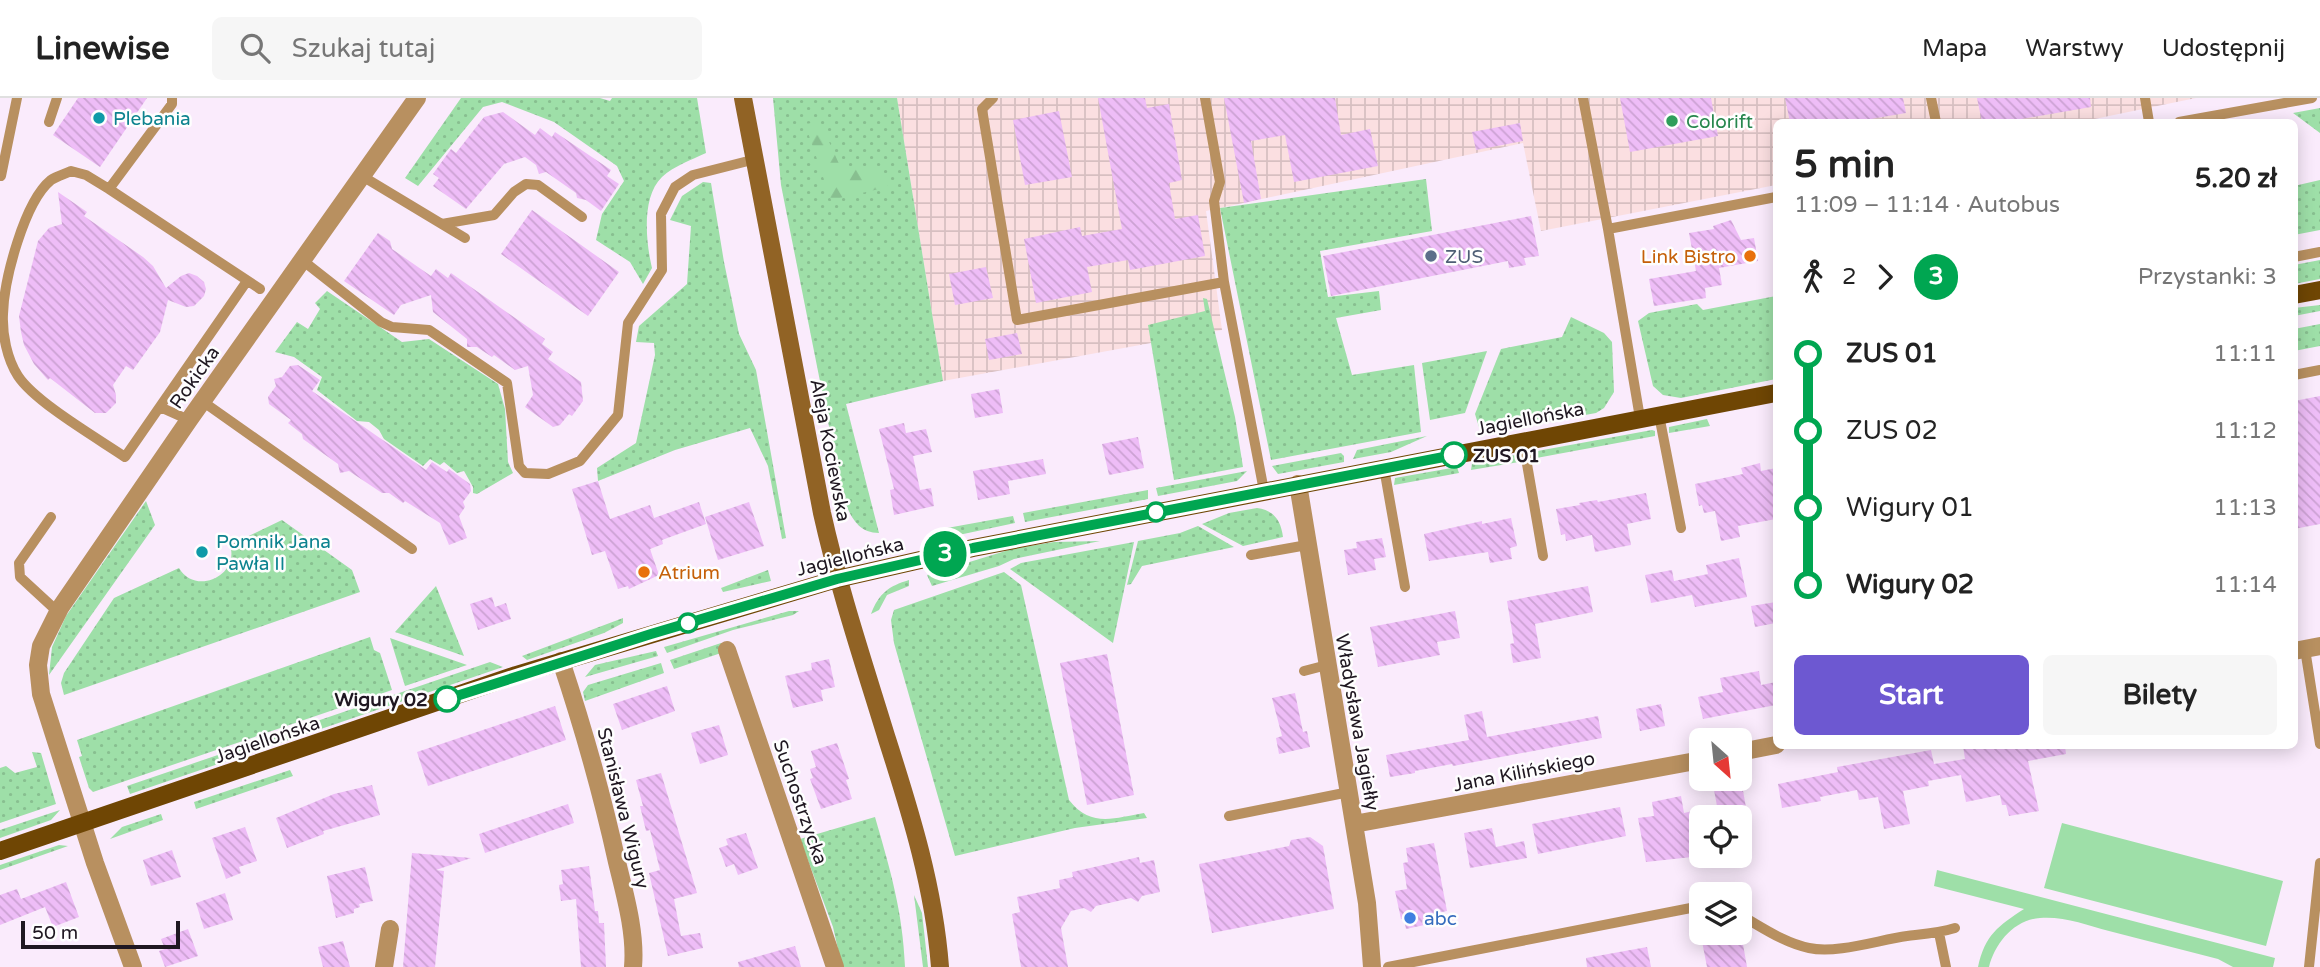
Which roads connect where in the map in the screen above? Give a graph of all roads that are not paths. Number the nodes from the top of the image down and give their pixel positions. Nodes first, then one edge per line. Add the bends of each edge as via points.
1 (17, 98) edge
2 (57, 98) edge
3 (172, 98) edge
4 (743, 98) edge
5 (993, 98) edge
6 (1205, 98) edge
7 (1583, 98) edge
8 (1931, 98) edge
9 (2145, 98) edge
10 (2312, 98) edge
11 (408, 101) edge
12 (1935, 119) edge
13 (2148, 119) edge
14 (2196, 119) edge
15 (49, 121) dead end
16 (756, 159) junction
17 (1, 176) edge
18 (362, 176) junction
19 (109, 189) junction
20 (1773, 198) edge
21 (582, 217) dead end
22 (442, 224) junction
23 (1608, 229) junction
24 (465, 238) dead end
25 (2320, 252) edge
26 (2298, 256) edge
27 (302, 260) junction
28 (247, 281) junction
29 (1224, 282) junction
30 (260, 289) dead end
31 (2320, 290) edge
32 (2298, 294) edge
33 (2320, 370) edge
34 (2298, 374) edge
35 (1773, 394) edge
36 (202, 401) junction
37 (160, 407) junction
38 (1659, 415) junction
39 (1640, 418) junction
40 (190, 420) junction
41 (1523, 440) junction
42 (1384, 468) junction
43 (1298, 484) junction
44 (1264, 491) junction
45 (51, 517) dead end
46 (1681, 528) dead end
47 (1307, 545) junction
48 (412, 549) dead end
49 (1251, 555) dead end
50 (1543, 556) dead end
51 (837, 579) junction
52 (1405, 587) dead end
53 (58, 612) junction
54 (2306, 648) edge
55 (727, 650) dead end
56 (561, 661) junction
57 (1326, 665) junction
58 (1304, 671) dead end
59 (2320, 744) edge
60 (1773, 746) edge
61 (1752, 750) edge
62 (1689, 762) edge
63 (1349, 792) junction
64 (1229, 816) dead end
65 (83, 824) junction
66 (1354, 824) junction
67 (0, 852) edge
68 (2320, 863) edge
69 (1689, 908) edge
70 (1752, 922) edge
71 (1955, 928) dead end
72 (390, 929) dead end
73 (1939, 933) junction
74 (133, 967) edge
75 (384, 967) edge
76 (632, 967) edge
77 (835, 967) edge
78 (940, 967) edge
79 (1371, 967) edge
80 (1388, 967) edge
81 (1945, 967) edge
82 (2309, 967) edge

1 - 17 lane
2 - 15 lane
3 - 19 lane
4 - 16 street, Aleja Kociewska
5 - 29 lane via 982,109 1017,320
6 - 29 lane via 1220,182 1214,201
7 - 23 lane
8 - 12 lane
9 - 13 lane
10 - 14 lane
11 - 18 street, Rokicka
16 - 27 lane via 693,175 668,197 662,214 662,270 628,323 618,415 580,461 548,474 525,473 519,466 507,383 429,330 381,322
16 - 51 street, Aleja Kociewska
18 - 22 lane
18 - 27 street, Rokicka
19 - 28 lane
19 - 37 lane via 71,171 50,181 35,202 19,232 7,286 2,314 5,344 30,391 125,457
20 - 23 lane
21 - 22 lane via 538,185 526,184 494,215
22 - 24 lane
23 - 39 lane
25 - 26 lane
27 - 36 street, Rokicka
28 - 30 lane
28 - 37 lane
29 - 44 lane
31 - 32 main road
33 - 34 lane
35 - 38 main road, Jagiellońska
36 - 40 street, Rokicka
36 - 48 lane
37 - 40 lane
38 - 39 main road, Jagiellońska
38 - 46 lane
39 - 41 main road, Jagiellońska
40 - 53 street, Rokicka
41 - 42 main road, Jagiellońska
41 - 50 lane
42 - 43 main road, Jagiellońska
42 - 52 lane
43 - 44 main road, Jagiellońska
43 - 47 street, Władysława Jagiełły
44 - 51 main road, Jagiellońska
45 - 53 lane via 19,563 20,577
47 - 49 lane
47 - 57 street, Władysława Jagiełły
51 - 56 main road, Jagiellońska
51 - 78 street, Aleja Kociewska via 923,855
53 - 65 street, Rokicka via 41,646 41,694
54 - 59 lane
55 - 77 street, Suchostrzycka
56 - 65 main road, Jagiellońska
56 - 76 street, Stanisława Wigury via 600,784 624,891
57 - 58 lane
57 - 63 street, Władysława Jagiełły
60 - 61 street
62 - 66 street, Jana Kilińskiego
63 - 64 lane
63 - 66 street, Władysława Jagiełły
65 - 67 main road, Jagiellońska
65 - 74 street
66 - 79 street, Władysława Jagiełły via 1370,925
68 - 82 lane
69 - 80 lane
70 - 73 lane via 1811,949
71 - 73 lane
72 - 75 street
73 - 81 lane

